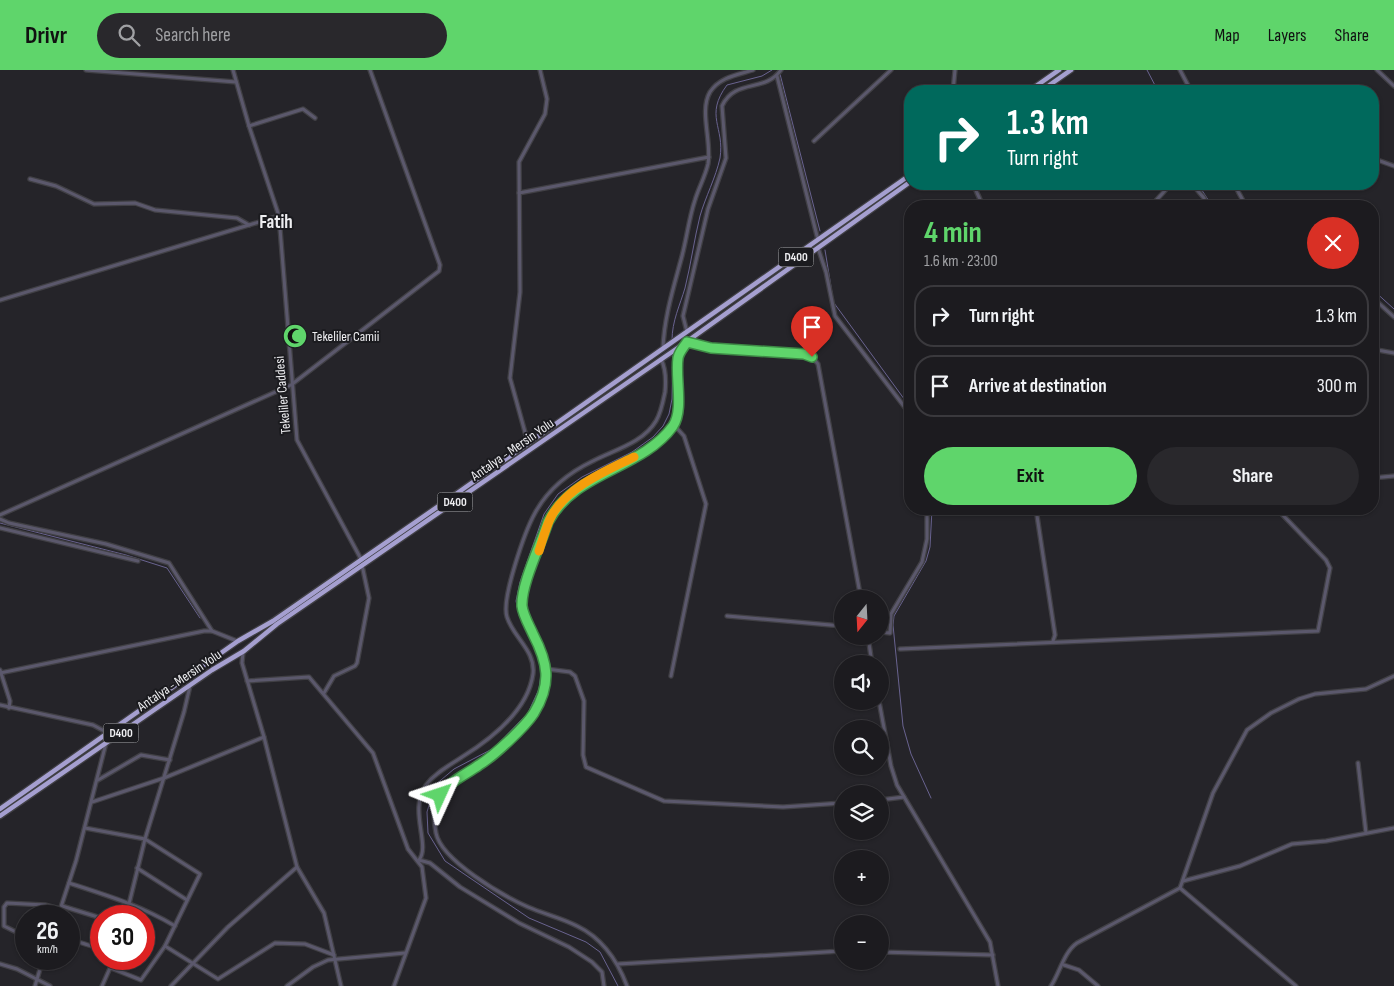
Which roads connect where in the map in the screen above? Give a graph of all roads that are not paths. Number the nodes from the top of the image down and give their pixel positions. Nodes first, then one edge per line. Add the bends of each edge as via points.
1 (86, 70) edge
2 (233, 70) edge
3 (370, 70) edge
4 (540, 70) edge
5 (753, 70) edge
6 (782, 70) edge
7 (892, 70) edge
8 (956, 70) edge
9 (1059, 70) edge
10 (1071, 70) edge
11 (1180, 70) edge
12 (1376, 70) edge
13 (777, 76) junction
14 (236, 82) junction
15 (954, 85) edge
16 (1038, 85) edge
17 (1050, 85) edge
18 (1188, 85) edge
19 (1394, 86) edge
20 (315, 118) dead end
21 (249, 126) junction
22 (814, 141) dead end
23 (709, 157) junction
24 (1379, 161) edge
25 (1394, 166) edge
26 (30, 179) dead end
27 (904, 179) edge
28 (904, 186) edge
29 (1166, 190) edge
30 (1197, 190) edge
31 (519, 193) junction
32 (1156, 200) edge
33 (1204, 200) edge
34 (280, 216) junction
35 (249, 226) junction
36 (818, 240) junction
37 (818, 248) junction
38 (0, 300) edge
39 (1379, 303) edge
40 (1394, 317) edge
41 (687, 332) junction
42 (684, 343) junction
43 (664, 349) junction
44 (1379, 351) edge
45 (1394, 354) edge
46 (661, 359) junction
47 (291, 385) junction
48 (904, 406) edge
49 (674, 425) junction
50 (528, 444) junction
51 (1394, 476) edge
52 (1379, 477) edge
53 (0, 515) edge
54 (927, 515) edge
55 (1037, 515) edge
56 (1283, 515) edge
57 (0, 519) edge
58 (0, 528) edge
59 (361, 559) junction
60 (138, 561) dead end
61 (362, 565) junction
62 (859, 590) edge
63 (727, 616) dead end
64 (834, 625) edge
65 (212, 631) junction
66 (889, 632) edge
67 (225, 636) junction
68 (238, 641) junction
69 (1054, 641) junction
70 (230, 647) junction
71 (900, 649) dead end
72 (244, 651) junction
73 (235, 656) junction
74 (242, 663) junction
75 (547, 669) junction
76 (0, 672) edge
77 (671, 676) dead end
78 (1394, 676) edge
79 (248, 681) junction
80 (190, 685) junction
81 (324, 693) junction
82 (0, 705) edge
83 (9, 708) junction
84 (881, 710) edge
85 (109, 734) junction
86 (264, 737) junction
87 (106, 743) junction
88 (170, 760) junction
89 (1358, 763) dead end
90 (164, 778) junction
91 (98, 780) junction
92 (904, 797) junction
93 (889, 799) edge
94 (92, 802) junction
95 (834, 804) edge
96 (0, 810) edge
97 (0, 816) edge
98 (85, 828) junction
99 (1394, 828) edge
100 (1366, 833) junction
101 (146, 839) junction
102 (419, 860) junction
103 (297, 867) junction
104 (137, 868) junction
105 (1182, 882) junction
106 (69, 883) junction
107 (1180, 888) junction
108 (187, 900) junction
109 (128, 902) junction
110 (45, 905) edge
111 (62, 905) edge
112 (128, 905) edge
113 (175, 926) junction
114 (15, 932) edge
115 (165, 946) junction
116 (834, 952) edge
117 (889, 952) edge
118 (405, 953) junction
119 (994, 954) junction
120 (334, 957) junction
121 (155, 960) edge
122 (192, 963) junction
123 (0, 964) edge
124 (618, 964) junction
125 (1064, 966) junction
126 (39, 970) edge
127 (110, 970) edge
128 (116, 970) edge
129 (148, 970) edge
130 (36, 978) junction
131 (34, 986) edge
132 (50, 986) edge
133 (102, 986) edge
134 (171, 986) edge
135 (287, 986) edge
136 (341, 986) edge
137 (394, 986) edge
138 (604, 986) edge
139 (627, 986) edge
140 (998, 986) edge
141 (1051, 986) edge
142 (1098, 986) edge
143 (1296, 986) edge

1 - 14 street
2 - 14 street, Tekeliler Caddesi
3 - 47 street via 440,268
4 - 31 street via 547,106 519,162
5 - 23 street via 732,75 710,92 706,122
6 - 13 street
7 - 22 street
8 - 15 street
9 - 16 highway
10 - 17 highway
11 - 18 street
12 - 19 street
13 - 36 street
13 - 41 street via 766,83 734,91 722,106 726,158 708,209 683,316
14 - 21 street, Tekeliler Caddesi
20 - 21 street via 303,109
21 - 34 street, Tekeliler Caddesi
23 - 31 street
23 - 43 street via 693,206 672,294
24 - 25 street
26 - 35 street via 56,186 94,204 135,203 155,210 237,218
27 - 36 highway, Antalya - Mersin Yolu / D400
28 - 37 highway, Antalya - Mersin Yolu / D400
29 - 32 street
30 - 33 street
31 - 50 street via 520,292 510,378
34 - 35 street
34 - 47 street, Tekeliler Caddesi
35 - 38 street
36 - 41 highway, Antalya - Mersin Yolu / D400
37 - 42 highway, Antalya - Mersin Yolu / D400
37 - 48 street via 835,316
39 - 40 street
41 - 43 highway, Antalya - Mersin Yolu / D400
42 - 46 highway, Antalya - Mersin Yolu / D400
42 - 49 street via 678,359 678,408
42 - 62 street via 711,348 804,354 818,364
43 - 50 highway, Antalya - Mersin Yolu / D400
44 - 45 street
46 - 61 highway, Antalya - Mersin Yolu / D400
46 - 102 street via 666,388 656,422 638,439 578,469 546,495 534,514 504,606 507,618 530,655 533,673 530,688 521,704 484,743 434,776 425,786 419,805 418,820 424,852
47 - 53 street
47 - 59 street, Tekeliler Caddesi via 299,446
49 - 75 street via 654,446 579,487 551,517 522,604 545,656
49 - 77 street via 684,436 706,504
50 - 59 highway, Antalya - Mersin Yolu / D400
51 - 52 street
54 - 66 street via 927,539 922,562 891,614
55 - 69 street
56 - 69 street via 1330,568 1318,631
57 - 65 street via 106,544 168,563
58 - 60 street
59 - 68 highway, Antalya - Mersin Yolu / D400 via 273,621
61 - 72 highway, Antalya - Mersin Yolu / D400
61 - 81 street via 369,598 357,663 334,676
63 - 64 street
65 - 67 street
65 - 76 street
67 - 68 street
67 - 70 street
68 - 70 highway, Antalya - Mersin Yolu / D400
68 - 72 highway
69 - 71 street
70 - 73 highway
70 - 85 highway, Antalya - Mersin Yolu / D400
72 - 73 highway, Antalya - Mersin Yolu / D400
72 - 74 street
73 - 74 street
73 - 80 highway, Antalya - Mersin Yolu / D400
74 - 79 street
75 - 95 street via 570,672 575,676 584,701 583,755 586,767 664,801 784,807
75 - 124 street via 534,714 490,758 455,780 440,795 435,804 436,834 447,854 465,868 525,906 578,926 602,945
76 - 83 street via 10,701
78 - 105 street via 1366,689 1307,696 1254,723 1247,730 1213,793
79 - 81 street via 308,677
79 - 86 street
80 - 87 highway, Antalya - Mersin Yolu / D400
80 - 88 street
81 - 102 street via 372,753 408,849
82 - 83 street
83 - 85 street via 93,725
84 - 92 street via 891,766
85 - 96 highway, Antalya - Mersin Yolu / D400
86 - 90 street
86 - 103 street
87 - 91 street
87 - 97 highway, Antalya - Mersin Yolu / D400
88 - 90 street
88 - 91 street via 141,755
89 - 100 street
90 - 94 street
90 - 101 street
91 - 94 street
92 - 93 street
92 - 119 street via 979,920
94 - 98 street
98 - 101 street
98 - 106 street
99 - 100 street
100 - 105 street via 1292,844 1240,866
101 - 104 street
101 - 108 street via 200,874
102 - 118 street via 426,898
102 - 138 street via 430,863 460,887 519,923 592,962 602,972
103 - 120 street via 324,913
103 - 122 street
104 - 108 street
104 - 109 street
105 - 107 street
106 - 109 street
106 - 111 street
107 - 125 street via 1077,943 1070,948
107 - 143 street
108 - 113 street
109 - 112 street
109 - 113 street
110 - 114 street via 7,903 4,926
113 - 115 street
115 - 121 street
115 - 122 street
116 - 124 street
117 - 119 street
118 - 120 street
118 - 137 street
119 - 140 street
120 - 122 street via 305,944 275,943 218,979
120 - 135 street via 313,967
120 - 136 street
122 - 134 street
123 - 130 street
124 - 139 street
125 - 141 street
125 - 142 street via 1079,970
126 - 130 street
127 - 133 street
128 - 129 street via 141,980
130 - 131 street
130 - 132 street

